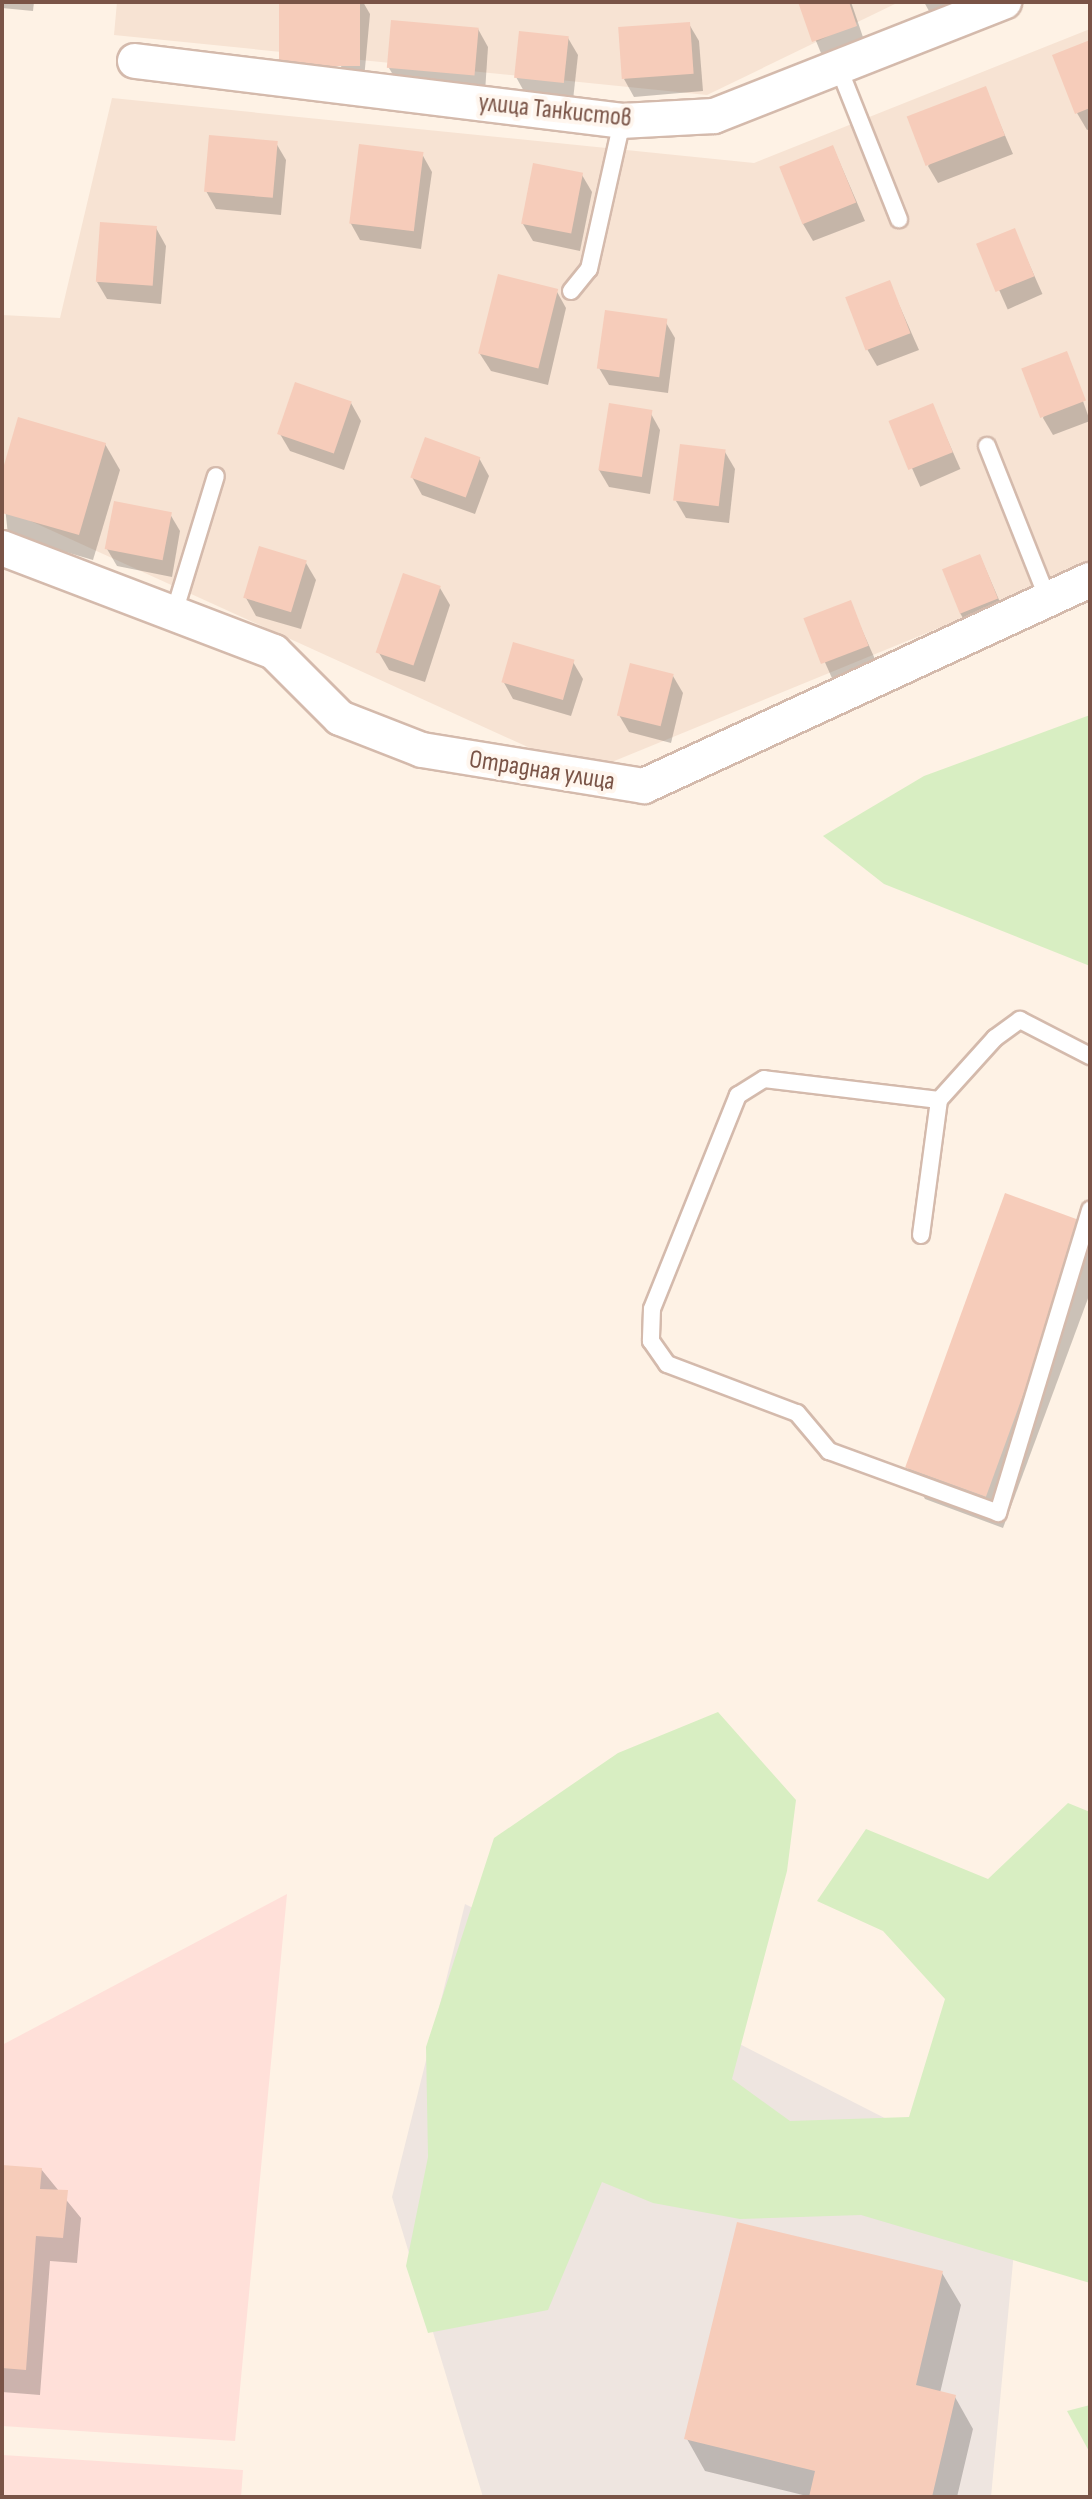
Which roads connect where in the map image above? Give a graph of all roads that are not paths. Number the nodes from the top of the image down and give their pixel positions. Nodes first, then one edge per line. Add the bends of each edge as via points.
1 (1004, 2) edge
2 (135, 61) dead end
3 (837, 64) junction
4 (622, 121) junction
5 (899, 219) dead end
6 (571, 291) dead end
7 (987, 446) dead end
8 (216, 476) dead end
9 (2, 548) edge
10 (1090, 580) edge
11 (1047, 597) junction
12 (174, 613) junction
13 (1090, 1056) edge
14 (939, 1100) junction
15 (1090, 1210) edge
16 (921, 1235) dead end

1 - 3 street, улица Танкистов
2 - 4 street, улица Танкистов
3 - 4 street, улица Танкистов via 714,116
3 - 5 lane
4 - 6 lane via 589,269
7 - 11 lane
8 - 12 lane
9 - 12 street, Отрадная улица
10 - 11 street, Отрадная улица
11 - 12 street, Отрадная улица via 644,786 422,750 340,718 274,652
13 - 14 lane via 1020,1020
14 - 15 lane via 764,1079 738,1095 652,1309 651,1341 667,1364 797,1413 829,1451 998,1513
14 - 16 lane

